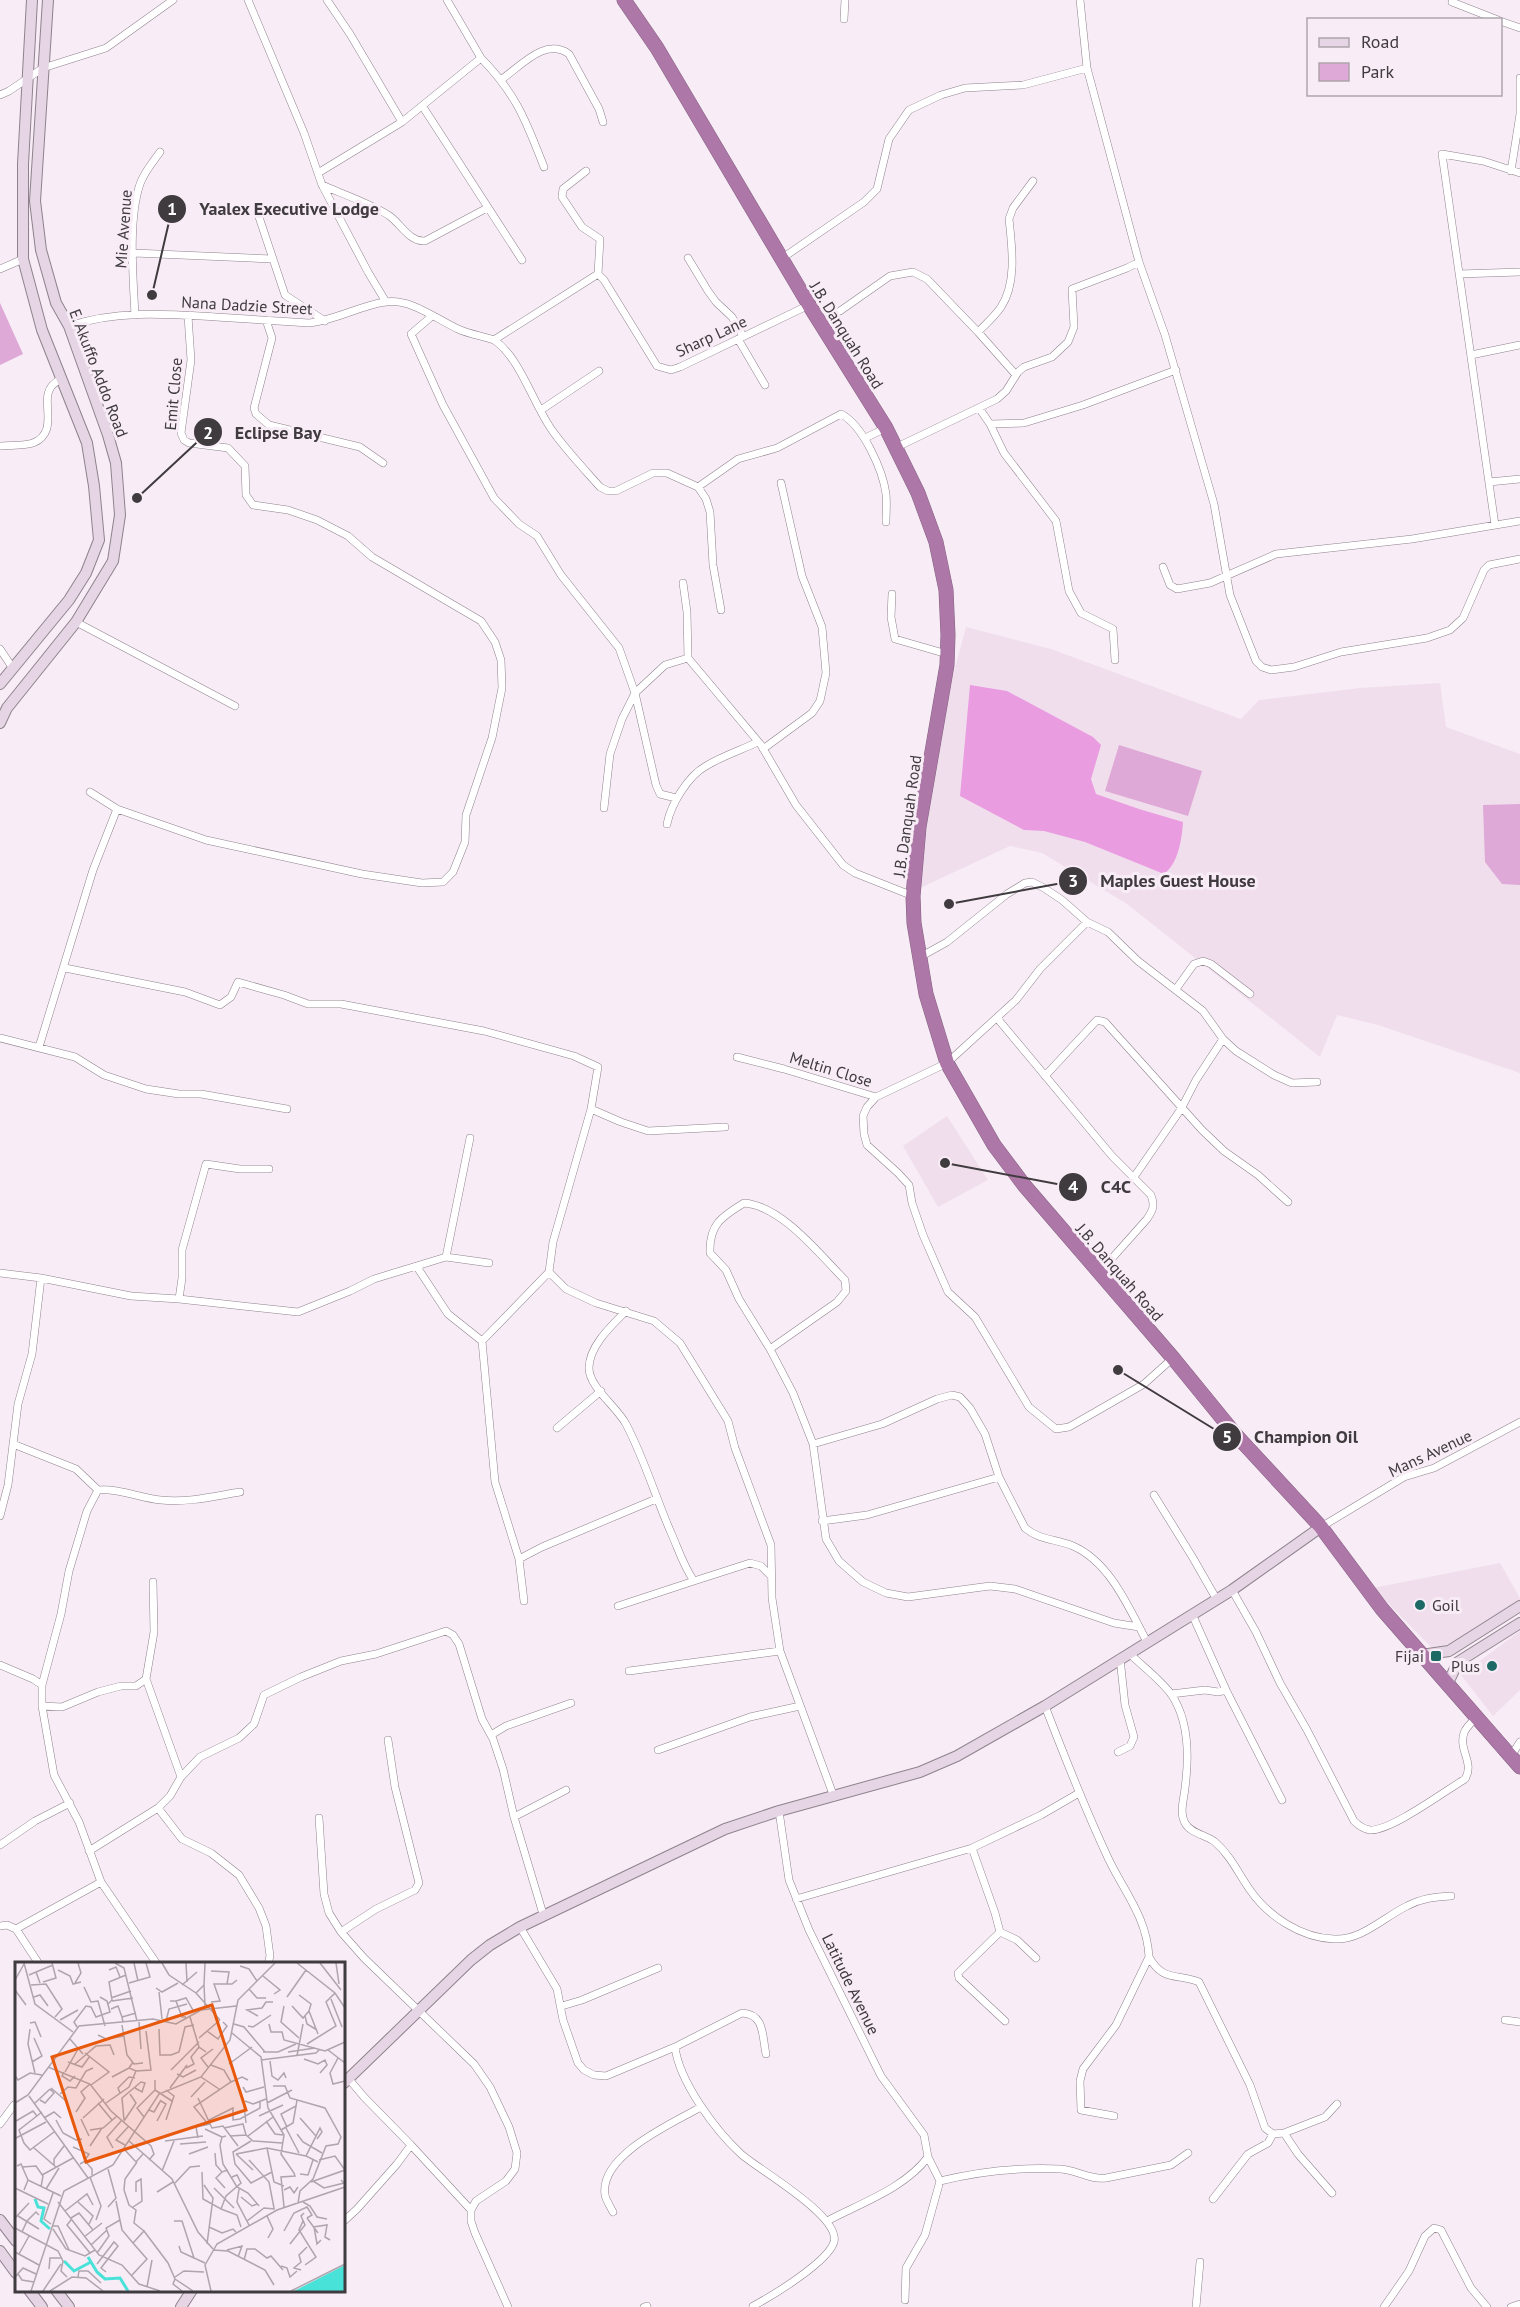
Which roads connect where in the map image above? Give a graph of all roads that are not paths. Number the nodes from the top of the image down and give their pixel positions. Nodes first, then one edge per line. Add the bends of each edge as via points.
1 (32, 0) edge
2 (48, 0) edge
3 (173, 0) edge
4 (248, 0) edge
5 (327, 0) edge
6 (447, 0) edge
7 (624, 0) edge
8 (845, 0) edge
9 (1080, 0) edge
10 (1452, 2) dead end
11 (1494, 18) edge
12 (844, 19) dead end
13 (1502, 21) edge
14 (1520, 28) edge
15 (481, 58) junction
16 (43, 68) junction
17 (1087, 68) junction
18 (1520, 78) edge
19 (28, 79) junction
20 (502, 80) junction
21 (0, 88) edge
22 (9, 92) junction
23 (0, 95) edge
24 (423, 107) junction
25 (402, 122) junction
26 (603, 122) dead end
27 (160, 152) dead end
28 (544, 167) dead end
29 (586, 171) dead end
30 (1511, 171) junction
31 (318, 173) junction
32 (1520, 173) edge
33 (1033, 181) dead end
34 (322, 185) junction
35 (487, 208) junction
36 (257, 211) dead end
37 (134, 253) junction
38 (688, 258) dead end
39 (23, 259) junction
40 (272, 259) junction
41 (781, 259) junction
42 (522, 260) dead end
43 (1139, 262) junction
44 (0, 269) edge
45 (1520, 272) edge
46 (598, 274) junction
47 (1460, 274) junction
48 (386, 302) junction
49 (809, 305) junction
50 (840, 310) dead end
51 (135, 315) junction
52 (188, 316) junction
53 (432, 316) junction
54 (266, 320) junction
55 (325, 321) junction
56 (69, 326) junction
57 (978, 332) junction
58 (740, 338) junction
59 (494, 340) junction
60 (1520, 345) edge
61 (1471, 355) junction
62 (1176, 370) junction
63 (599, 371) dead end
64 (1016, 375) junction
65 (61, 378) junction
66 (765, 385) dead end
67 (979, 408) junction
68 (541, 410) junction
69 (990, 424) junction
70 (886, 428) junction
71 (865, 438) junction
72 (0, 446) edge
73 (897, 447) junction
74 (383, 464) dead end
75 (1520, 479) edge
76 (1490, 482) junction
77 (782, 483) dead end
78 (698, 487) junction
79 (1520, 521) edge
80 (886, 522) dead end
81 (1495, 525) junction
82 (1520, 559) edge
83 (1163, 567) dead end
84 (1226, 575) junction
85 (683, 583) dead end
86 (892, 594) dead end
87 (721, 609) dead end
88 (76, 621) junction
89 (0, 649) edge
90 (947, 654) junction
91 (688, 658) junction
92 (1115, 660) dead end
93 (12, 668) junction
94 (0, 684) edge
95 (635, 693) junction
96 (235, 706) dead end
97 (0, 723) edge
98 (758, 742) junction
99 (764, 749) junction
100 (90, 792) dead end
101 (676, 798) junction
102 (604, 808) dead end
103 (117, 809) junction
104 (667, 824) dead end
105 (913, 896) junction
106 (1087, 922) junction
107 (920, 957) junction
108 (64, 968) junction
109 (1176, 989) junction
110 (1250, 994) dead end
111 (997, 1018) junction
112 (0, 1038) edge
113 (1223, 1039) junction
114 (39, 1047) junction
115 (737, 1057) dead end
116 (947, 1063) junction
117 (1045, 1076) junction
118 (1317, 1082) dead end
119 (876, 1097) junction
120 (287, 1108) dead end
121 (591, 1109) junction
122 (1181, 1109) junction
123 (725, 1127) dead end
124 (470, 1138) dead end
125 (269, 1169) dead end
126 (1134, 1177) junction
127 (1288, 1202) dead end
128 (446, 1257) junction
129 (489, 1263) dead end
130 (417, 1267) junction
131 (549, 1272) junction
132 (0, 1273) edge
133 (1098, 1274) junction
134 (41, 1278) junction
135 (179, 1299) junction
136 (626, 1311) junction
137 (482, 1341) junction
138 (770, 1349) junction
139 (1173, 1358) junction
140 (601, 1391) junction
141 (1520, 1422) edge
142 (557, 1428) dead end
143 (13, 1444) junction
144 (813, 1444) junction
145 (999, 1478) junction
146 (98, 1490) junction
147 (240, 1492) dead end
148 (1154, 1496) dead end
149 (656, 1500) junction
150 (0, 1516) edge
151 (822, 1521) junction
152 (1321, 1527) junction
153 (519, 1559) junction
154 (770, 1575) junction
155 (694, 1581) junction
156 (153, 1582) dead end
157 (1232, 1590) junction
158 (1217, 1600) junction
159 (524, 1601) dead end
160 (618, 1606) dead end
161 (1520, 1606) edge
162 (1192, 1614) junction
163 (1520, 1623) edge
164 (1139, 1627) junction
165 (1147, 1642) junction
166 (780, 1651) junction
167 (1449, 1651) junction
168 (1421, 1655) junction
169 (1124, 1656) junction
170 (1458, 1662) junction
171 (0, 1665) edge
172 (629, 1671) dead end
173 (146, 1679) junction
174 (1447, 1684) junction
175 (42, 1685) junction
176 (1226, 1690) junction
177 (1171, 1694) junction
178 (571, 1702) dead end
179 (42, 1706) junction
180 (800, 1706) junction
181 (1045, 1706) junction
182 (1476, 1718) junction
183 (490, 1735) junction
184 (388, 1740) dead end
185 (1520, 1742) edge
186 (658, 1750) dead end
187 (1118, 1752) dead end
188 (1516, 1761) edge
189 (181, 1777) junction
190 (566, 1790) dead end
191 (1079, 1793) junction
192 (834, 1797) junction
193 (1282, 1800) dead end
194 (70, 1803) junction
195 (158, 1808) junction
196 (779, 1811) junction
197 (514, 1817) junction
198 (319, 1818) dead end
199 (0, 1845) edge
200 (972, 1848) junction
201 (89, 1851) junction
202 (101, 1882) junction
203 (1451, 1896) dead end
204 (796, 1899) junction
205 (543, 1914) junction
206 (0, 1926) edge
207 (520, 1927) junction
208 (16, 1929) junction
209 (341, 1932) junction
210 (1000, 1932) junction
211 (1149, 1957) junction
212 (1036, 1958) dead end
213 (38, 1962) edge
214 (156, 1962) edge
215 (268, 1962) edge
216 (658, 1968) dead end
217 (562, 2006) junction
218 (417, 2010) junction
219 (1505, 2020) dead end
220 (1005, 2021) dead end
221 (1520, 2022) edge
222 (675, 2047) junction
223 (766, 2054) dead end
224 (346, 2080) edge
225 (1337, 2104) dead end
226 (14, 2105) dead end
227 (701, 2107) junction
228 (1114, 2116) dead end
229 (0, 2124) edge
230 (1284, 2133) junction
231 (1273, 2134) junction
232 (411, 2145) junction
233 (1188, 2153) dead end
234 (928, 2157) junction
235 (940, 2181) junction
236 (1332, 2193) dead end
237 (1213, 2199) dead end
238 (471, 2210) junction
239 (613, 2211) dead end
240 (0, 2220) edge
241 (345, 2220) edge
242 (827, 2221) junction
243 (15, 2240) edge
244 (0, 2251) edge
245 (1200, 2262) dead end
246 (15, 2272) edge
247 (31, 2292) edge
248 (58, 2292) edge
249 (191, 2292) edge
250 (905, 2300) dead end
251 (1520, 2304) edge
252 (753, 2306) edge
253 (42, 2307) edge
254 (69, 2307) edge
255 (181, 2307) edge
256 (507, 2307) edge
257 (1196, 2307) edge
258 (1384, 2307) edge
259 (1487, 2307) edge
260 (1511, 2307) edge

1 - 19 main road
2 - 16 main road, E. Akuffo Addo Road
3 - 16 street via 106,48
4 - 31 street
5 - 25 street
6 - 15 street
7 - 41 highway, J.B. Danquah Road via 657,48
8 - 12 street
9 - 17 street
10 - 11 street
13 - 14 street
15 - 20 street
15 - 24 street
16 - 19 street
16 - 56 main road, E. Akuffo Addo Road via 35,201 41,250 56,303
17 - 41 street via 1023,85 965,88 909,110 889,139 877,189
17 - 43 street
18 - 30 street via 1520,114
19 - 22 street
19 - 39 main road
20 - 26 street via 542,50 563,50 569,54
20 - 28 street via 517,101
21 - 22 street
22 - 23 street
24 - 25 street
24 - 35 street
25 - 31 street
27 - 37 street, Mie Avenue via 140,183
29 - 46 street via 563,189 562,197 582,227 600,239
30 - 32 street
30 - 47 street via 1483,160 1442,154
31 - 34 street
33 - 57 street via 1010,213 1008,290 1000,308
34 - 35 street via 390,216 419,241
34 - 48 street
35 - 42 street
36 - 40 street
37 - 40 street
37 - 51 street, Mie Avenue
38 - 58 street via 716,302 732,316
39 - 44 street
39 - 65 main road via 42,330
40 - 55 street via 285,295
41 - 49 highway, J.B. Danquah Road
43 - 62 street
43 - 64 street via 1072,290 1074,327 1068,342 1052,357 1024,367
45 - 47 street
46 - 58 street, Sharp Lane via 657,366 671,369
46 - 59 street
47 - 61 street
48 - 53 street via 413,306
48 - 55 street, Nana Dadzie Street
49 - 58 street, Sharp Lane
49 - 70 highway, J.B. Danquah Road
50 - 57 street via 890,276 913,272 927,279
51 - 52 street, Nana Dadzie Street
51 - 56 street, Nana Dadzie Street via 91,319
52 - 54 street, Nana Dadzie Street
52 - 103 street, Emit Close via 191,360 181,434 184,440 228,448 245,466 246,495 253,506 288,510 317,520 480,621 495,642 501,660 502,688 492,738 466,815 465,842 453,872 443,882 422,883 362,874 206,840
53 - 59 street via 459,330
53 - 95 street via 411,334 464,446 494,498 537,536 561,575 620,648
54 - 55 street, Nana Dadzie Street
54 - 74 street via 272,338 254,408 256,414 269,425 360,447
56 - 88 main road, E. Akuffo Addo Road via 116,463 120,515 112,561
57 - 64 street
58 - 66 street
59 - 68 street via 516,366
60 - 61 street
61 - 76 street
62 - 69 street via 1024,423
62 - 84 street via 1215,504
63 - 68 street
64 - 67 street via 1006,391
65 - 72 street via 49,392 49,424 42,435 34,442
65 - 93 main road via 87,443 99,540 86,573 69,600
67 - 69 street
67 - 73 street
68 - 78 street via 553,433 600,487 608,491 653,473 667,473
69 - 92 street via 1004,453 1056,521 1069,591 1081,613 1113,629
70 - 71 street
70 - 73 highway, J.B. Danquah Road
71 - 78 street via 842,414 777,448 738,459
71 - 80 street via 886,493
73 - 90 highway, J.B. Danquah Road via 936,542 945,590
75 - 76 street
76 - 81 street
77 - 99 street via 802,576 822,627 826,673 820,701 812,713
78 - 87 street via 710,512
79 - 81 street
81 - 84 street via 1276,554
82 - 84 street via 1489,565 1484,570 1463,618 1450,630 1426,638 1341,652 1294,668 1271,670 1256,661
83 - 84 street via 1170,585 1177,589 1210,583
85 - 91 street
86 - 90 street via 891,617 896,639
88 - 96 street
88 - 97 main road, E. Akuffo Addo Road via 7,708
89 - 93 street
90 - 105 highway, J.B. Danquah Road via 919,827
91 - 95 street via 665,665
91 - 98 street
93 - 94 main road
95 - 101 street via 656,785 660,794
95 - 102 street via 610,754
98 - 99 street
98 - 101 street via 697,772
99 - 105 street via 796,805 843,865
100 - 103 street
101 - 104 street
103 - 108 street via 93,870
105 - 107 highway, J.B. Danquah Road
106 - 107 street via 1044,888 1025,883 948,942
106 - 109 street via 1108,932
106 - 111 street, Meltin Close
107 - 116 highway, J.B. Danquah Road via 926,994
108 - 114 street
108 - 121 street via 184,992 220,1005 231,997 238,982 308,1004 341,1004 484,1031 574,1056 598,1067
109 - 110 street via 1194,964 1203,961
109 - 113 street via 1203,1011
111 - 116 street, Meltin Close
111 - 117 street
112 - 114 street
113 - 118 street via 1274,1075 1292,1083
113 - 122 street
114 - 120 street via 146,1089
115 - 119 street, Meltin Close
116 - 119 street, Meltin Close
116 - 133 highway, J.B. Danquah Road via 994,1145
117 - 122 street via 1097,1020 1105,1022
117 - 126 street
119 - 139 street via 863,1116 867,1144 909,1185 923,1235 948,1292 975,1317 1029,1407 1056,1429 1069,1427 1144,1384
121 - 123 street via 648,1131
121 - 131 street via 553,1242
122 - 126 street
122 - 127 street via 1224,1151
124 - 128 street
125 - 135 street via 240,1170 206,1164 182,1250
126 - 133 street via 1151,1196 1152,1211
128 - 129 street
128 - 130 street
130 - 135 street via 374,1279 298,1312
130 - 137 street via 448,1314
131 - 136 street via 566,1289
131 - 137 street
132 - 134 street
133 - 139 highway, J.B. Danquah Road
134 - 135 street via 131,1296
134 - 143 street via 32,1354 18,1404
136 - 140 street via 602,1335 589,1365 591,1380
136 - 154 street via 654,1321 680,1343 728,1421 771,1545
137 - 153 street via 495,1482
138 - 138 street via 726,1270 710,1253 712,1229 744,1203 781,1217 845,1280 846,1291 837,1302
138 - 144 street
139 - 152 highway, J.B. Danquah Road via 1235,1434
140 - 142 street
140 - 149 street via 625,1422 648,1470
141 - 152 street, Mans Avenue via 1434,1468 1404,1477
143 - 146 street via 76,1469
143 - 150 street
144 - 145 street via 882,1424 952,1395 960,1397 970,1408 985,1434
144 - 151 street
145 - 151 street via 867,1515
145 - 164 street via 1025,1528 1091,1557 1125,1600
146 - 147 street via 165,1501
146 - 175 street via 87,1511 69,1571
148 - 158 street
149 - 153 street
149 - 155 street
151 - 164 street via 826,1539 839,1561 863,1582 886,1593 908,1597 990,1586 1015,1589 1114,1623
152 - 157 main road
152 - 168 highway, J.B. Danquah Road
153 - 159 street
154 - 155 street via 750,1563
154 - 166 street
155 - 160 street
156 - 173 street via 154,1632
157 - 158 main road
157 - 182 street via 1354,1821 1361,1827 1376,1829 1403,1818 1464,1779 1469,1772 1464,1731
158 - 162 main road
161 - 167 main road
162 - 165 main road
162 - 176 street
163 - 170 main road
164 - 165 street
165 - 169 main road
166 - 172 street
166 - 180 street
167 - 168 main road
167 - 170 main road
168 - 174 highway, J.B. Danquah Road
169 - 177 street
169 - 181 main road
169 - 187 street via 1125,1705 1134,1737 1130,1746
170 - 174 main road
171 - 175 street
173 - 179 street via 136,1686 99,1692 62,1707
173 - 189 street
174 - 182 highway, J.B. Danquah Road
175 - 179 street
176 - 177 street
176 - 193 street
177 - 203 street via 1185,1733 1185,1823 1214,1840 1234,1861 1251,1890 1279,1919 1313,1936 1335,1940 1353,1937 1425,1898
178 - 183 street
179 - 194 street via 54,1775
180 - 186 street via 750,1717
180 - 192 street
181 - 191 street
181 - 192 main road via 957,1756
182 - 188 highway, J.B. Danquah Road
183 - 189 street via 459,1644 446,1631 341,1661 274,1689 264,1695 254,1724 239,1738 200,1757
183 - 197 street
184 - 209 street via 395,1787 419,1883 415,1890
185 - 188 street
189 - 195 street
190 - 197 street
191 - 200 street
191 - 211 street via 1145,1926
192 - 196 main road
194 - 199 street
194 - 201 street
195 - 201 street
195 - 215 street via 182,1839 211,1853 244,1882 266,1926
196 - 204 street, Latitude Avenue via 789,1880
196 - 205 main road via 725,1829
197 - 205 street
198 - 209 street via 324,1894 328,1913
200 - 204 street
200 - 210 street
201 - 202 street
202 - 208 street
202 - 214 street
204 - 234 street, Latitude Avenue via 881,2076 924,2135
205 - 207 main road
206 - 208 street
207 - 217 street via 548,1972
207 - 218 main road via 477,1955
208 - 213 street
209 - 218 street
210 - 212 street via 1017,1940
210 - 220 street via 958,1973
211 - 228 street via 1116,2025 1083,2069 1080,2081 1081,2110
211 - 231 street via 1167,1977 1199,1982 1250,2085 1264,2128
216 - 217 street
217 - 222 street via 578,2063 594,2075 606,2076
218 - 224 main road
218 - 238 street via 474,2064 490,2087 517,2153 515,2169 506,2181 476,2201
219 - 221 street
222 - 223 street via 742,2013 751,2013 759,2020
222 - 227 street via 677,2062
224 - 232 street
225 - 230 street via 1325,2117
226 - 229 street
227 - 239 street via 635,2145 616,2161 605,2195
227 - 242 street via 741,2154
230 - 231 street
230 - 236 street
231 - 237 street via 1268,2143 1248,2154
232 - 238 street
232 - 241 street
233 - 235 street via 1172,2165 1098,2179 1064,2169 1010,2169
234 - 235 street, Latitude Avenue
234 - 242 street via 899,2183
235 - 250 street via 925,2235 906,2268
238 - 256 street via 475,2233
240 - 243 main road
242 - 252 street via 835,2237 823,2258
244 - 246 main road
245 - 257 street
247 - 253 main road
248 - 254 main road
249 - 255 main road
251 - 260 street
258 - 259 street via 1409,2271 1425,2236 1434,2229 1441,2230 1471,2288

